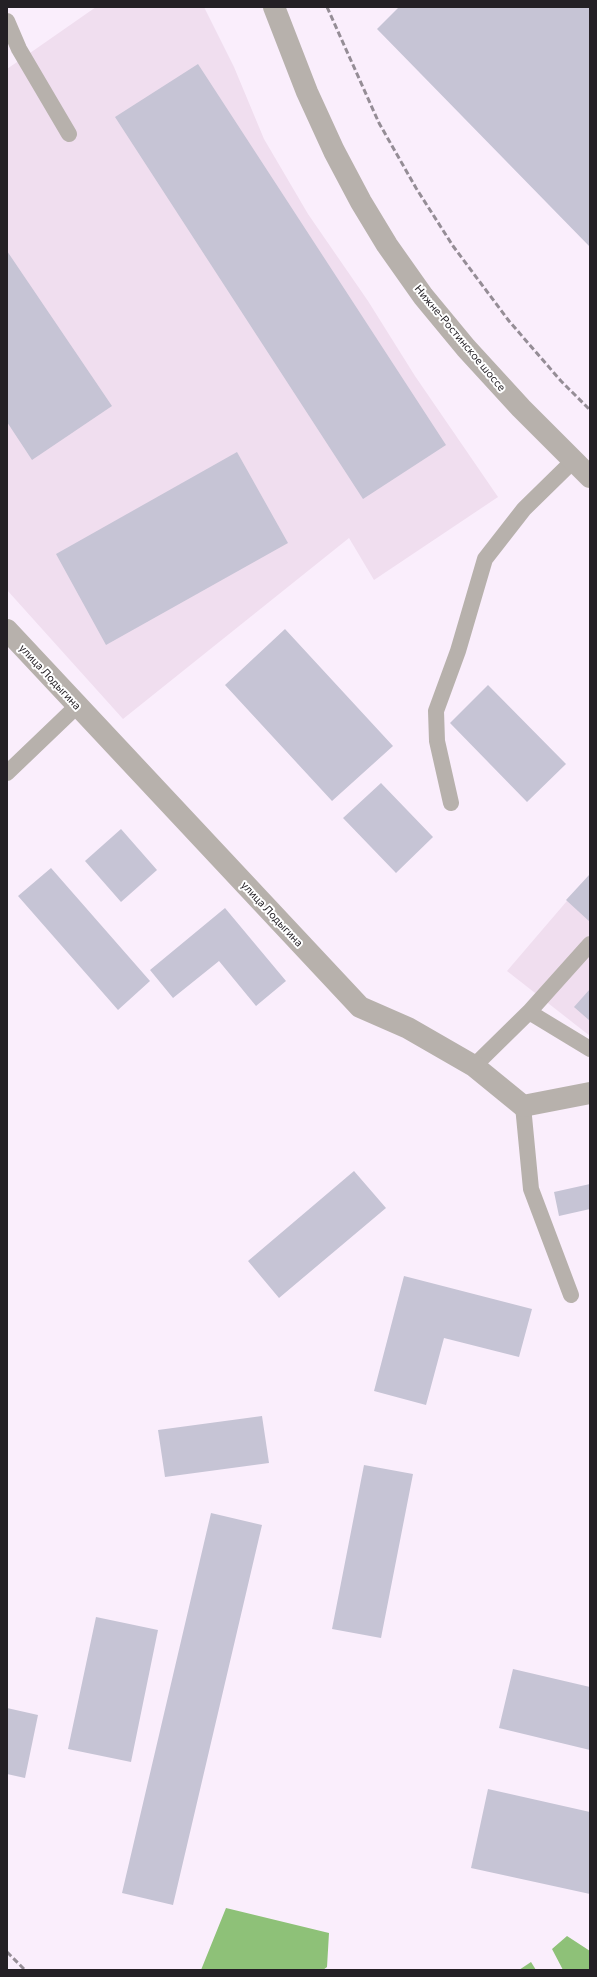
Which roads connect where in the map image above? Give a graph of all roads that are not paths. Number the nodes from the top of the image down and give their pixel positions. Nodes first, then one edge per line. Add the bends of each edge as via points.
1 (274, 7) edge
2 (7, 21) edge
3 (69, 134) dead end
4 (573, 461) junction
5 (590, 477) edge
6 (7, 630) edge
7 (77, 706) junction
8 (7, 773) edge
9 (451, 803) dead end
10 (590, 944) edge
11 (529, 1012) junction
12 (590, 1049) edge
13 (474, 1066) junction
14 (590, 1093) edge
15 (523, 1106) junction
16 (571, 1296) dead end

1 - 4 street, Нижне-Ростинское шоссе via 307,92 334,151 387,245 423,296 466,348
2 - 3 lane via 32,72
4 - 5 street, Нижне-Ростинское шоссе
4 - 9 lane via 524,509 485,559 458,651 436,711 437,741
6 - 7 street, улица Лодыгина
7 - 8 lane
7 - 13 street, улица Лодыгина via 360,1007 408,1028
10 - 11 lane
11 - 12 lane
11 - 13 lane
13 - 15 street, улица Лодыгина
14 - 15 street
15 - 16 lane via 531,1189

